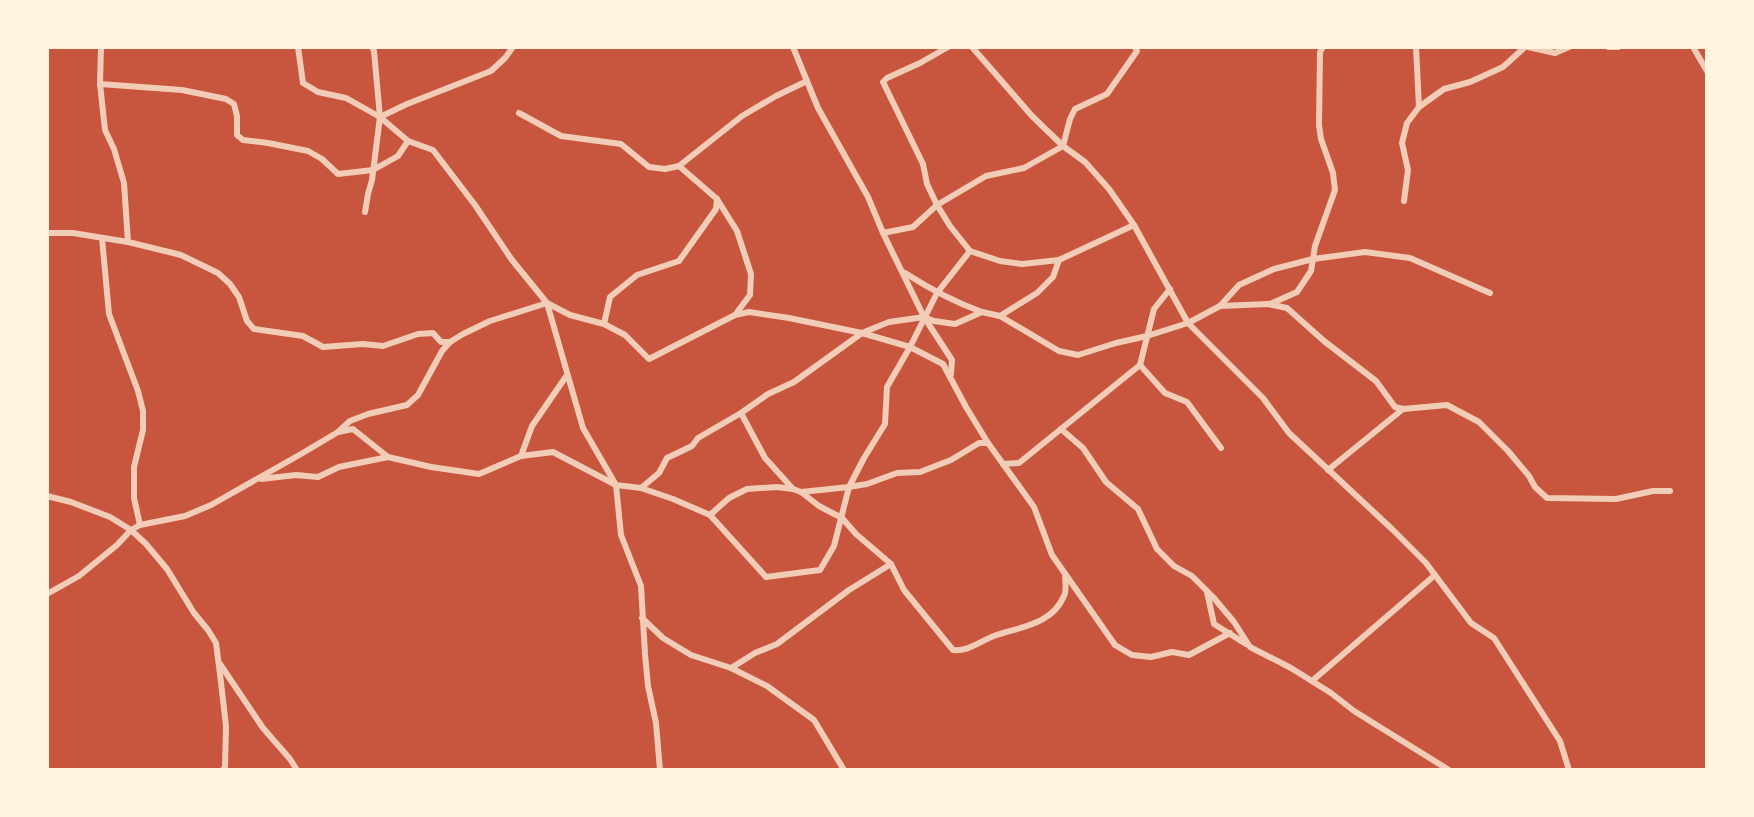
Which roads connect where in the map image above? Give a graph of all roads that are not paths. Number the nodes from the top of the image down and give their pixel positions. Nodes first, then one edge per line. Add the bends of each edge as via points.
1 (101, 47) edge
2 (298, 47) edge
3 (372, 47) edge
4 (513, 47) edge
5 (793, 47) edge
6 (948, 47) edge
7 (972, 47) edge
8 (1135, 47) edge
9 (1323, 47) edge
10 (1416, 47) edge
11 (1526, 47) edge
12 (1569, 47) edge
13 (1608, 47) edge
14 (1618, 47) edge
15 (1693, 47) edge
16 (1707, 71) edge
17 (807, 81) junction
18 (100, 84) junction
19 (1419, 107) junction
20 (519, 113) dead end
21 (380, 117) junction
22 (408, 141) junction
23 (1063, 146) junction
24 (679, 166) junction
25 (373, 170) junction
26 (717, 199) junction
27 (1404, 201) dead end
28 (937, 205) junction
29 (365, 212) dead end
30 (1134, 225) junction
31 (47, 233) edge
32 (883, 233) junction
33 (102, 238) junction
34 (128, 242) junction
35 (970, 251) junction
36 (1313, 259) junction
37 (1059, 260) junction
38 (903, 272) junction
39 (1170, 289) junction
40 (937, 293) junction
41 (1490, 293) dead end
42 (547, 303) junction
43 (1268, 304) junction
44 (1220, 306) junction
45 (982, 312) junction
46 (735, 315) junction
47 (1000, 316) junction
48 (924, 317) junction
49 (1188, 323) junction
50 (604, 324) junction
51 (862, 333) junction
52 (1147, 336) junction
53 (450, 342) junction
54 (910, 347) junction
55 (1140, 365) junction
56 (567, 375) junction
57 (950, 376) junction
58 (1403, 409) junction
59 (741, 413) junction
60 (1061, 429) junction
61 (338, 432) junction
62 (988, 443) junction
63 (1221, 448) dead end
64 (521, 456) junction
65 (388, 457) junction
66 (1003, 464) junction
67 (1328, 470) junction
68 (259, 479) junction
69 (616, 485) junction
70 (849, 487) junction
71 (641, 488) junction
72 (797, 490) junction
73 (1670, 491) dead end
74 (47, 496) edge
75 (710, 515) junction
76 (842, 518) junction
77 (140, 525) junction
78 (131, 530) junction
79 (891, 564) junction
80 (1065, 573) junction
81 (1435, 575) junction
82 (1207, 592) junction
83 (47, 594) edge
84 (642, 618) junction
85 (1230, 633) junction
86 (1250, 647) junction
87 (218, 661) junction
88 (731, 668) junction
89 (1312, 681) junction
90 (223, 770) edge
91 (297, 770) edge
92 (660, 770) edge
93 (844, 770) edge
94 (1449, 770) edge
95 (1569, 770) edge

1 - 18 street
2 - 21 street via 303,83 317,92 346,98
3 - 21 street
4 - 21 street via 491,71
5 - 17 street
6 - 28 street via 883,82 923,164
7 - 23 street
8 - 23 street via 1107,94 1075,109
9 - 36 street via 1319,125 1335,190
10 - 19 street
11 - 12 street via 1555,52
11 - 19 street via 1503,67 1444,89
13 - 14 street
15 - 16 street
17 - 24 street via 742,116
17 - 32 street
18 - 25 street via 182,90 226,99 234,104 237,135 243,140 308,151 338,174
18 - 34 street via 105,130 124,183
19 - 27 street via 1407,123 1402,143 1408,170
20 - 24 street via 561,136 621,144 649,167
21 - 22 street
21 - 25 street
22 - 25 street via 398,156
22 - 42 street via 433,150
23 - 28 street via 1024,168 986,176
23 - 30 street via 1085,162
24 - 26 street
25 - 29 street
26 - 46 street via 737,231 751,274 750,295
26 - 50 street via 716,209 679,261 637,275 610,297
28 - 32 street via 913,227
28 - 35 street
30 - 37 street
30 - 39 street
31 - 33 street
32 - 38 street
33 - 34 street
33 - 77 street via 109,314 143,411 134,467
34 - 53 street via 181,255 218,273 239,297 254,329 303,337 323,347 383,346 433,333 441,342
35 - 37 street via 1022,264
35 - 40 street
36 - 41 street via 1365,252 1410,258
36 - 43 street via 1297,292
36 - 44 street via 1239,285
37 - 47 street via 1053,277 1037,293
38 - 40 street
38 - 48 street
39 - 49 street
39 - 52 street via 1154,309
40 - 45 street
40 - 48 street
42 - 50 street
42 - 53 street via 490,321
42 - 56 street
43 - 44 street
43 - 58 street via 1287,308 1376,381 1395,407
44 - 49 street
45 - 47 street
45 - 48 street via 955,324
46 - 50 street via 649,359 625,335
46 - 51 street via 749,312
47 - 52 street via 1059,351 1078,355
48 - 51 street via 889,322
48 - 54 street
48 - 57 street via 952,360
49 - 52 street
49 - 67 street
51 - 54 street
51 - 59 street
52 - 55 street
53 - 61 street via 407,405 349,421
54 - 57 street via 943,364
54 - 70 street via 887,387 885,425
55 - 60 street
55 - 63 street via 1165,393 1187,402
56 - 64 street via 532,426
56 - 69 street via 583,428
57 - 62 street
58 - 67 street
58 - 73 street via 1447,405 1479,422 1547,498 1616,499
59 - 71 street via 667,458 659,473
59 - 72 street via 765,458
60 - 66 street via 1020,463
60 - 82 street via 1083,448 1106,482 1138,509 1157,549
61 - 65 street via 353,429
61 - 68 street
62 - 66 street
62 - 70 street via 919,472 897,473
64 - 65 street via 479,474
64 - 69 street via 553,452
65 - 68 street via 339,467 318,477
66 - 80 street via 1034,507 1052,555
67 - 81 street
68 - 77 street via 185,516
69 - 71 street
69 - 84 street via 621,535 641,586
70 - 72 street
70 - 76 street
71 - 75 street
72 - 75 street via 747,489
72 - 76 street
74 - 78 street via 110,517
75 - 76 street via 766,577 820,570 834,546
76 - 79 street
77 - 78 street
78 - 83 street via 79,576
78 - 87 street via 167,569 208,629
79 - 80 street via 904,590 935,630 953,650 962,651 993,636 1031,626 1052,613 1065,595
79 - 88 street via 777,644
80 - 85 street via 1115,645 1132,656 1189,655
81 - 89 street
81 - 95 street via 1471,623 1494,638 1560,741
82 - 85 street via 1214,624
82 - 86 street
84 - 88 street via 691,655
84 - 92 street
85 - 86 street
86 - 89 street
87 - 90 street via 226,726
87 - 91 street
88 - 93 street via 768,686 814,720
89 - 94 street

